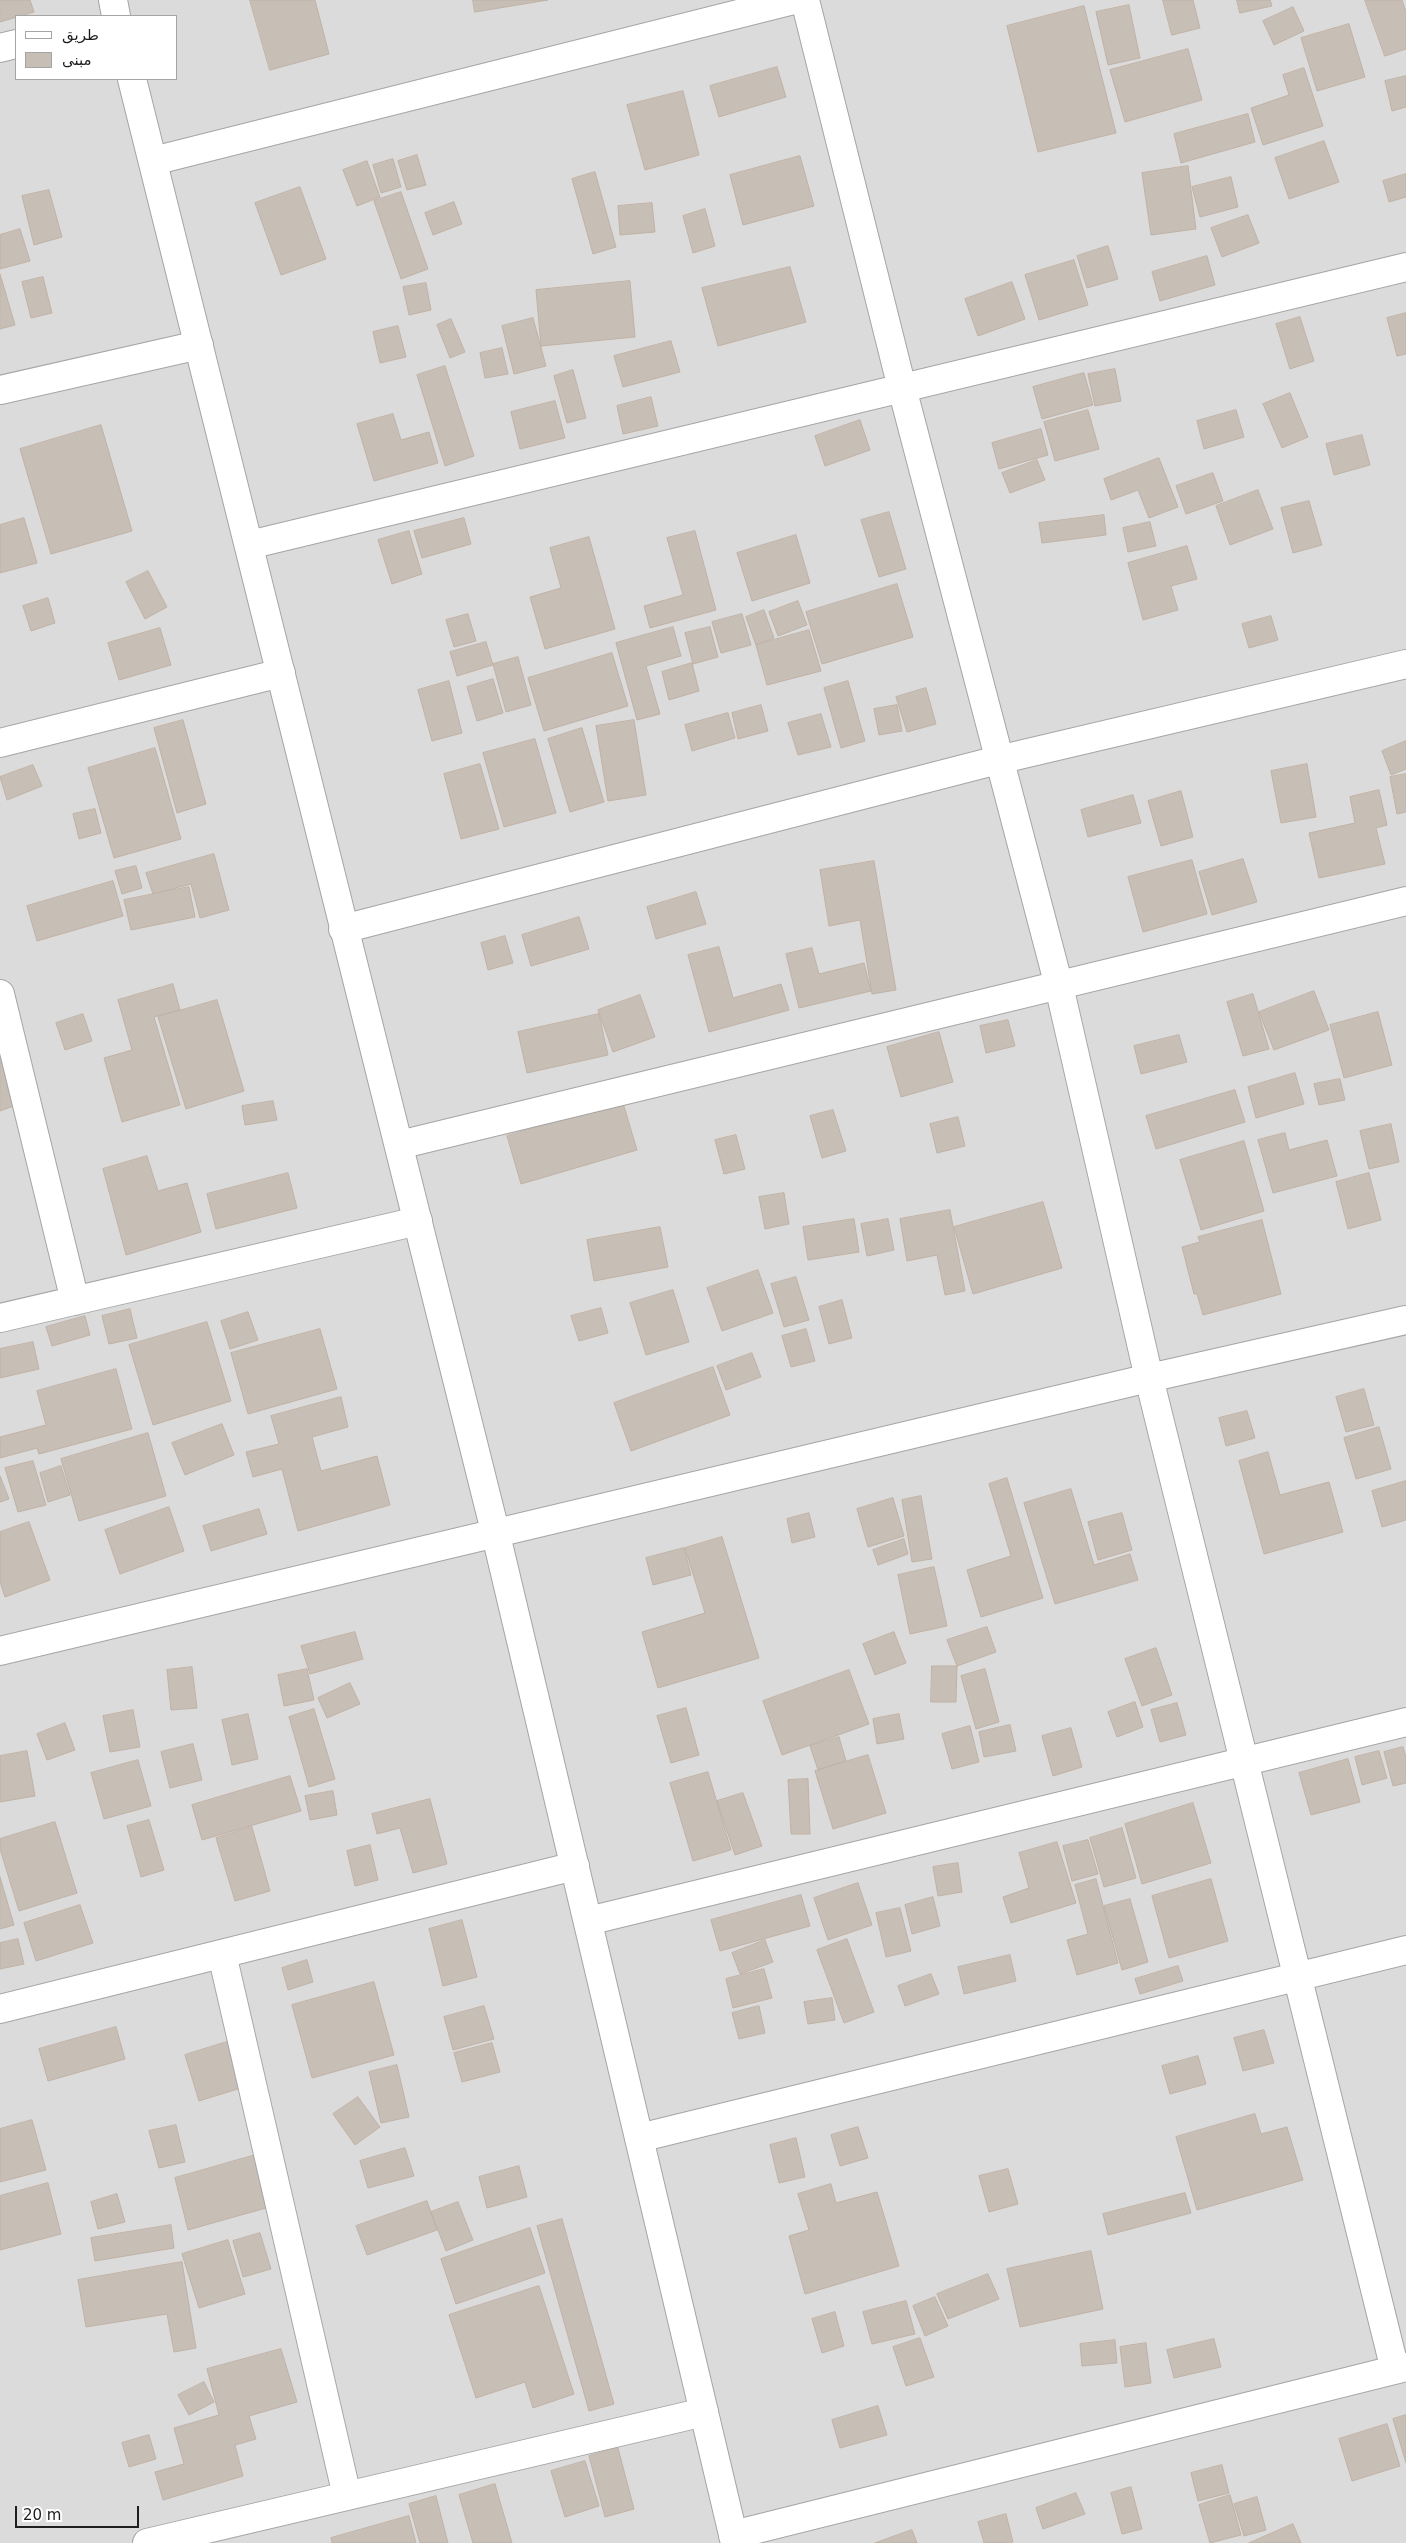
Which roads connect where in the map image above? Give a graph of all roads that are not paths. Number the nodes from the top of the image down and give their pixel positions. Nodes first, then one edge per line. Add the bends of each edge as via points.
1 (113, 0) edge
2 (794, 0) edge
3 (805, 0) edge
4 (116, 15) edge
5 (15, 44) edge
6 (0, 48) edge
7 (132, 80) edge
8 (153, 161) junction
9 (1406, 267) edge
10 (200, 345) junction
11 (902, 388) junction
12 (0, 390) edge
13 (249, 545) junction
14 (1406, 664) edge
15 (281, 673) junction
16 (0, 743) edge
17 (998, 760) junction
18 (1406, 900) edge
19 (343, 929) junction
20 (1059, 986) junction
21 (0, 994) edge
22 (399, 1145) junction
23 (418, 1221) junction
24 (76, 1300) junction
25 (0, 1318) edge
26 (1406, 1320) edge
27 (1149, 1378) junction
28 (496, 1535) junction
29 (0, 1651) edge
30 (1406, 1722) edge
31 (1244, 1760) junction
32 (575, 1866) junction
33 (588, 1921) junction
34 (1406, 1950) edge
35 (222, 1954) junction
36 (1297, 1977) junction
37 (0, 2009) edge
38 (640, 2138) junction
39 (1401, 2368) edge
40 (704, 2412) junction
41 (347, 2496) junction
42 (734, 2539) edge
43 (147, 2543) edge

1 - 4 street
2 - 8 street
3 - 11 street
5 - 6 street
7 - 8 street
8 - 10 street
9 - 11 street
10 - 12 street
10 - 13 street
11 - 13 street
11 - 17 street
13 - 15 street
14 - 17 street
15 - 16 street
15 - 19 street
17 - 19 street
17 - 20 street
18 - 20 street
19 - 22 street
20 - 22 street
20 - 27 street
21 - 24 street
22 - 23 street
23 - 24 street
23 - 28 street
24 - 25 street
26 - 27 street
27 - 28 street
27 - 31 street
28 - 29 street
28 - 32 street
30 - 31 street
31 - 33 street
31 - 36 street
32 - 33 street
32 - 35 street
33 - 38 street
34 - 36 street
35 - 37 street
35 - 41 street
36 - 38 street
36 - 39 street
38 - 40 street
39 - 42 street
40 - 41 street
40 - 42 street
41 - 43 street

